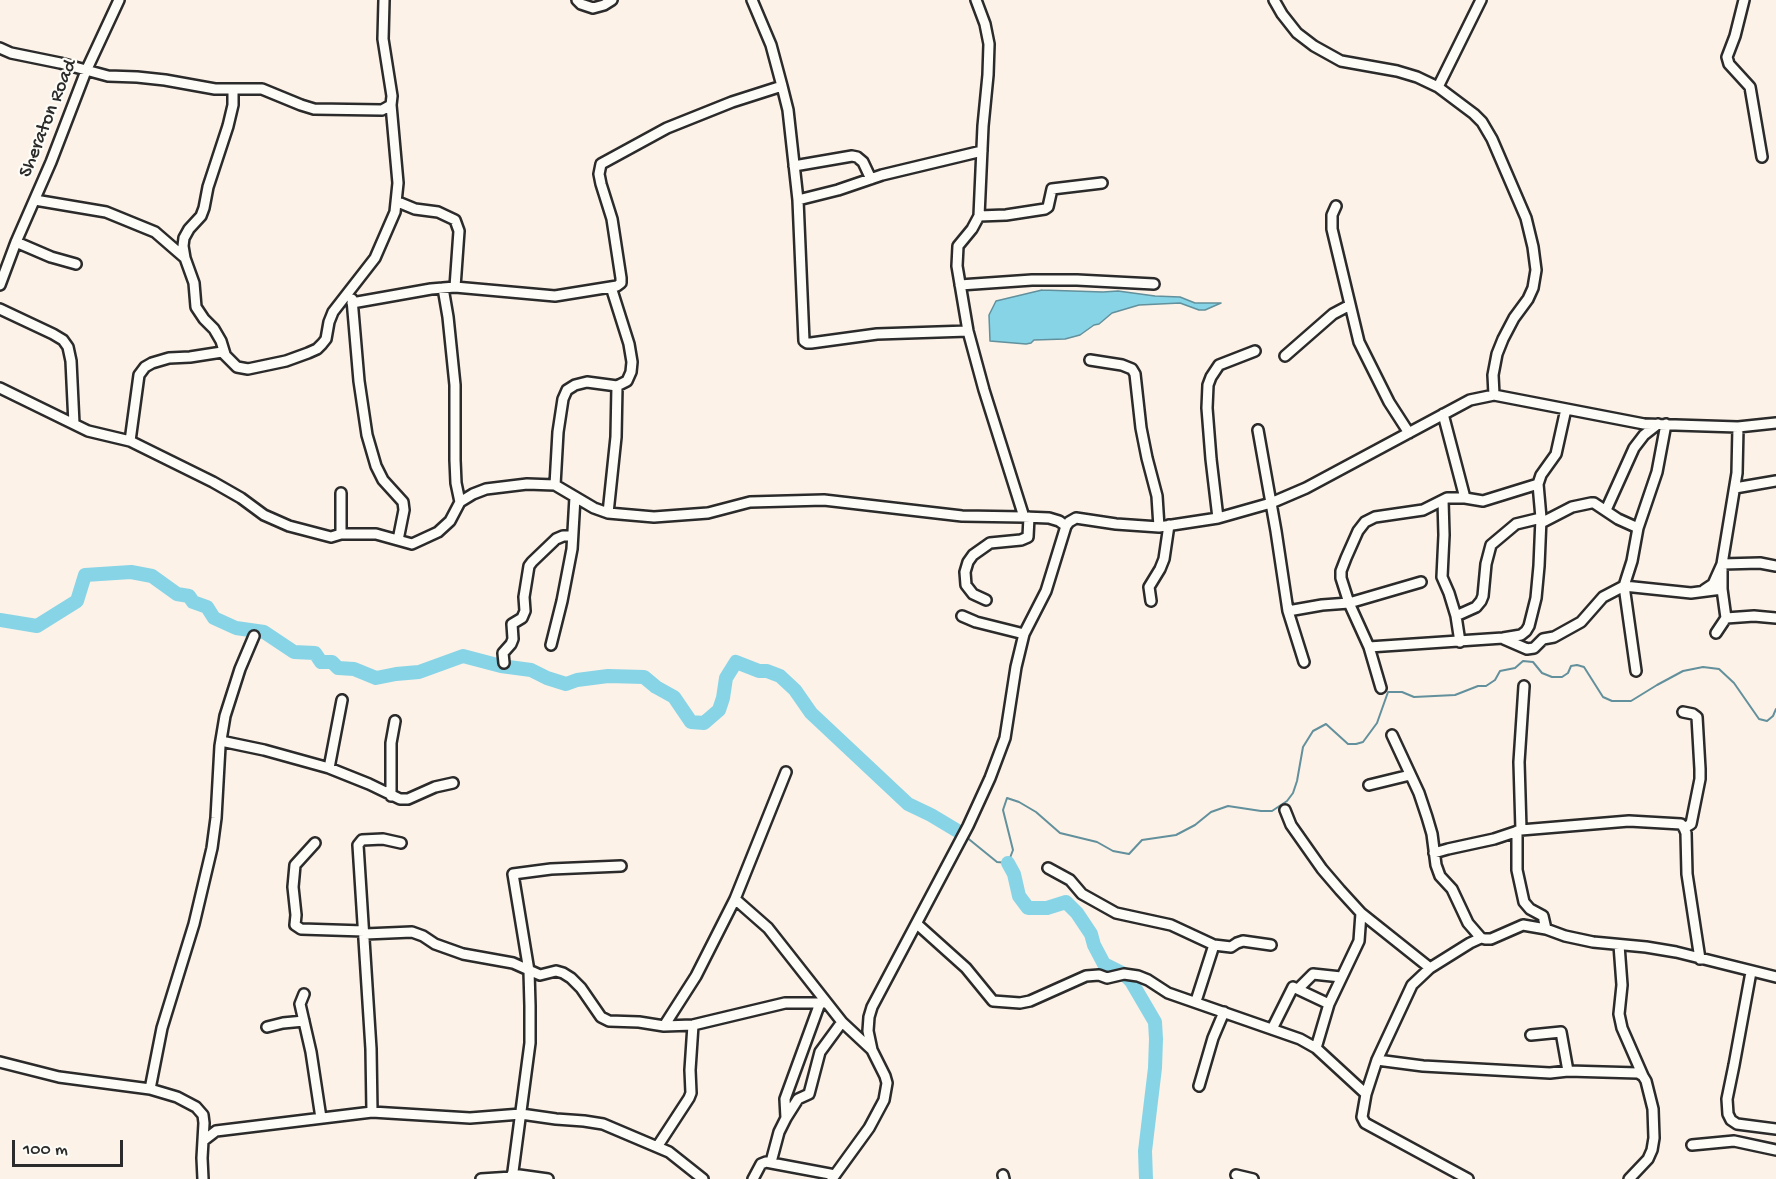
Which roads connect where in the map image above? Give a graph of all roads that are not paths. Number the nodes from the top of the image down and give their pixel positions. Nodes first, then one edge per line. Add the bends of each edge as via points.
1 (119, 0) edge
2 (384, 0) edge
3 (577, 0) edge
4 (612, 0) edge
5 (752, 0) edge
6 (976, 0) edge
7 (1274, 0) edge
8 (1481, 0) edge
9 (1744, 0) edge
10 (0, 48) edge
11 (86, 71) junction
12 (782, 86) junction
13 (1438, 87) junction
14 (233, 89) junction
15 (391, 105) junction
16 (982, 151) junction
17 (1762, 157) dead end
18 (794, 166) junction
19 (870, 179) junction
20 (1102, 183) dead end
21 (35, 200) junction
22 (798, 200) junction
23 (398, 202) junction
24 (1336, 206) dead end
25 (979, 216) junction
26 (16, 242) junction
27 (185, 258) junction
28 (76, 264) dead end
29 (1154, 284) dead end
30 (0, 285) edge
31 (960, 285) junction
32 (456, 287) junction
33 (611, 287) junction
34 (443, 288) junction
35 (351, 291) junction
36 (352, 303) junction
37 (1350, 305) junction
38 (0, 309) edge
39 (968, 332) junction
40 (1255, 351) dead end
41 (225, 354) junction
42 (1285, 356) dead end
43 (1090, 360) dead end
44 (617, 386) junction
45 (0, 388) edge
46 (1494, 395) junction
47 (1566, 409) junction
48 (1443, 414) junction
49 (74, 423) junction
50 (1776, 423) edge
51 (1662, 424) junction
52 (1738, 427) junction
53 (1258, 430) dead end
54 (1409, 433) junction
55 (130, 441) junction
56 (1776, 481) edge
57 (1538, 484) junction
58 (555, 485) junction
59 (1735, 488) junction
60 (341, 493) dead end
61 (575, 497) junction
62 (1465, 498) junction
63 (1443, 500) junction
64 (460, 502) junction
65 (1271, 503) junction
66 (1606, 510) junction
67 (608, 513) junction
68 (1027, 517) junction
69 (1218, 518) junction
70 (1541, 520) junction
71 (1066, 526) junction
72 (1164, 526) junction
73 (1638, 528) junction
74 (340, 534) junction
75 (572, 536) junction
76 (398, 540) junction
77 (1722, 564) junction
78 (1776, 566) edge
79 (1421, 582) dead end
80 (1624, 586) junction
81 (1722, 589) junction
82 (1701, 591) junction
83 (986, 600) dead end
84 (1151, 601) dead end
85 (1349, 603) junction
86 (1288, 611) junction
87 (962, 616) dead end
88 (1456, 616) junction
89 (1726, 618) junction
90 (1776, 618) edge
91 (1716, 633) dead end
92 (1024, 634) junction
93 (254, 636) dead end
94 (1503, 638) junction
95 (1460, 642) junction
96 (551, 645) dead end
97 (1369, 647) junction
98 (1304, 662) dead end
99 (504, 663) dead end
100 (1636, 671) dead end
101 (1524, 686) dead end
102 (1381, 688) dead end
103 (342, 700) dead end
104 (1683, 712) dead end
105 (394, 721) dead end
106 (1392, 735) dead end
107 (221, 741) junction
108 (329, 768) junction
109 (786, 772) dead end
110 (1410, 775) junction
111 (453, 783) dead end
112 (1369, 785) dead end
113 (391, 796) junction
114 (1284, 810) dead end
115 (1684, 828) junction
116 (1519, 831) junction
117 (315, 843) dead end
118 (401, 843) dead end
119 (1434, 853) junction
120 (621, 866) dead end
121 (1048, 868) dead end
122 (735, 898) junction
123 (1361, 913) junction
124 (917, 924) junction
125 (1546, 929) junction
126 (364, 933) junction
127 (1481, 938) junction
128 (1214, 945) junction
129 (1271, 945) dead end
130 (1619, 945) junction
131 (1700, 959) junction
132 (1430, 968) junction
133 (529, 971) junction
134 (1751, 972) junction
135 (1341, 977) junction
136 (1776, 978) edge
137 (1299, 988) junction
138 (304, 994) dead end
139 (1196, 1001) junction
140 (823, 1003) junction
141 (1329, 1004) junction
142 (1224, 1012) junction
143 (304, 1021) junction
144 (842, 1022) junction
145 (693, 1025) junction
146 (664, 1026) junction
147 (267, 1027) dead end
148 (1272, 1029) junction
149 (1531, 1035) dead end
150 (1316, 1048) junction
151 (872, 1050) junction
152 (1377, 1060) junction
153 (0, 1062) edge
154 (1568, 1071) junction
155 (1643, 1076) junction
156 (1199, 1086) dead end
157 (150, 1089) junction
158 (1366, 1094) junction
159 (372, 1112) junction
160 (521, 1114) junction
161 (202, 1115) junction
162 (321, 1118) junction
163 (786, 1118) junction
164 (1776, 1129) edge
165 (216, 1131) junction
166 (203, 1141) junction
167 (1692, 1145) dead end
168 (657, 1147) junction
169 (1776, 1150) edge
170 (771, 1162) junction
171 (1236, 1175) dead end
172 (512, 1177) edge
173 (833, 1177) edge
174 (203, 1179) edge
175 (481, 1179) edge
176 (548, 1179) edge
177 (703, 1179) edge
178 (753, 1179) edge
179 (1253, 1179) edge
180 (1468, 1179) edge
181 (1629, 1179) edge

1 - 11 street, Sheraton Road
2 - 15 street via 383,39 393,96
3 - 4 street via 593,8
5 - 12 street via 771,45
6 - 16 street via 989,45
7 - 13 street via 1297,33 1341,61 1398,71
8 - 13 street
9 - 17 street via 1727,57 1750,87
10 - 11 street
11 - 14 street
11 - 21 street, Sheraton Road
12 - 18 street
12 - 33 street via 668,128 601,164 599,174 612,219 621,278 621,283
13 - 46 street via 1474,114 1492,139 1526,218 1533,247 1533,288 1497,354
14 - 15 street via 262,89 314,109 382,110
14 - 27 street via 228,126 204,208 184,238
15 - 23 street
16 - 19 street
16 - 25 street
18 - 19 street via 852,156 863,162
18 - 22 street
19 - 22 street
20 - 25 street via 1052,189 1045,209
21 - 26 street, Sheraton Road
21 - 27 street via 106,212 155,232
22 - 39 street via 802,330 807,343 877,334
23 - 32 street via 454,220 459,231
23 - 35 street via 375,258
24 - 37 street via 1332,230
25 - 31 street via 958,246
26 - 28 street
26 - 30 street, Sheraton Road
27 - 41 street via 194,283 196,307 214,329
29 - 31 street via 1054,280
31 - 39 street
32 - 33 street via 555,296
32 - 34 street
33 - 44 street via 632,362 627,381
34 - 36 street
34 - 64 street via 455,385 454,460
35 - 36 street
35 - 41 street via 333,312 326,339 317,349 248,369 237,367
36 - 76 street via 366,435 383,480 403,502
37 - 42 street via 1326,320
37 - 54 street via 1359,342
38 - 49 street via 53,334 68,347
39 - 68 street
40 - 69 street via 1219,365 1208,386
41 - 55 street via 169,358 146,367 139,375
43 - 72 street via 1122,365 1135,374 1141,428
44 - 58 street via 587,382 567,390 558,432
44 - 67 street
45 - 49 street
46 - 47 street
46 - 48 street via 1470,400
47 - 51 street
47 - 57 street via 1556,454
48 - 54 street
48 - 62 street
49 - 55 street via 88,431
50 - 52 street
51 - 52 street
51 - 66 street via 1644,435 1634,448
51 - 73 street via 1657,472
52 - 59 street
53 - 65 street
54 - 65 street
55 - 74 street via 213,482 264,515 331,537
56 - 59 street
57 - 62 street via 1483,501
57 - 70 street
58 - 61 street
58 - 64 street via 486,489
59 - 77 street
60 - 74 street
61 - 67 street
61 - 75 street
62 - 63 street
63 - 85 street via 1424,510 1365,522 1341,571
63 - 88 street via 1442,577
64 - 76 street via 450,521 438,532 412,544
65 - 69 street
65 - 86 street
66 - 70 street via 1594,503 1580,504
66 - 73 street
67 - 68 street via 654,517 708,513 750,502 824,500 962,516
68 - 71 street via 1049,518
68 - 83 street via 1028,537 990,543 968,562 966,585
69 - 72 street
70 - 88 street via 1516,524 1491,544 1481,601
70 - 94 street via 1536,598 1529,626 1521,635
71 - 72 street via 1076,518
71 - 92 street via 1046,591
72 - 84 street via 1164,559 1149,587
73 - 80 street
74 - 76 street via 376,534
75 - 96 street
75 - 99 street via 556,539 529,566 525,612 512,624 513,639 503,653
77 - 78 street
77 - 81 street
77 - 82 street via 1713,584
79 - 85 street
80 - 82 street
80 - 94 street via 1603,597 1581,622 1543,639 1534,648 1527,649
80 - 100 street
81 - 82 street
81 - 89 street
85 - 86 street
85 - 97 street
86 - 98 street
87 - 92 street
88 - 95 street
89 - 90 street
89 - 91 street
92 - 124 street via 1005,738 968,826
93 - 107 street via 225,716
94 - 95 street
95 - 97 street
97 - 102 street
101 - 116 street
103 - 108 street
104 - 115 street via 1697,717 1700,769 1691,824
105 - 113 street
106 - 110 street
107 - 108 street
107 - 157 street via 212,848 162,1028
108 - 113 street
109 - 122 street
110 - 112 street
110 - 119 street via 1427,817
111 - 113 street via 408,799
114 - 123 street via 1322,869
115 - 116 street via 1681,824 1629,821
115 - 131 street
116 - 119 street
116 - 125 street via 1517,870 1524,902 1543,916
117 - 126 street via 295,865 296,925 301,929
118 - 126 street via 382,839 359,842
119 - 127 street via 1440,876
120 - 133 street via 513,874
121 - 128 street via 1116,913 1171,925
122 - 140 street via 768,928
122 - 146 street via 696,976
123 - 132 street
123 - 135 street via 1359,941
124 - 139 street via 966,968 993,1001 1030,1001 1086,976 1107,978 1124,974
124 - 151 street via 872,1007 868,1031
125 - 127 street via 1523,926 1491,939
125 - 130 street
126 - 133 street via 412,932 463,954 513,963
126 - 159 street
127 - 132 street
128 - 129 street via 1231,947 1243,941
128 - 139 street
130 - 131 street via 1656,948
130 - 155 street via 1619,1014
131 - 134 street
132 - 152 street via 1412,985
133 - 146 street via 540,975 556,971 571,978 605,1020
133 - 160 street via 530,1043
134 - 136 street
134 - 164 street via 1727,1099 1728,1114 1737,1124
135 - 137 street via 1313,974
135 - 141 street
137 - 141 street
137 - 148 street via 1292,988
138 - 143 street via 300,1004
139 - 142 street
140 - 144 street
140 - 145 street via 785,1003
140 - 163 street via 785,1099
141 - 150 street
142 - 148 street
142 - 156 street
143 - 147 street
143 - 162 street
144 - 151 street
144 - 163 street via 820,1052 809,1094 798,1099
145 - 146 street
145 - 168 street via 691,1093
148 - 150 street
149 - 154 street via 1561,1032
150 - 158 street
151 - 173 street via 887,1083 884,1100
152 - 154 street via 1424,1066
152 - 158 street
153 - 157 street via 59,1077
154 - 155 street
155 - 181 street via 1653,1109 1654,1138 1648,1159
157 - 161 street via 177,1097
158 - 180 street via 1362,1117 1365,1123
159 - 160 street via 470,1118
159 - 162 street
160 - 168 street via 603,1124
160 - 172 street
161 - 165 street
161 - 166 street
162 - 165 street
163 - 170 street
165 - 166 street
166 - 174 street
167 - 169 street via 1734,1141
168 - 177 street
170 - 173 street
170 - 178 street via 761,1164
171 - 179 street
172 - 175 street
172 - 176 street

